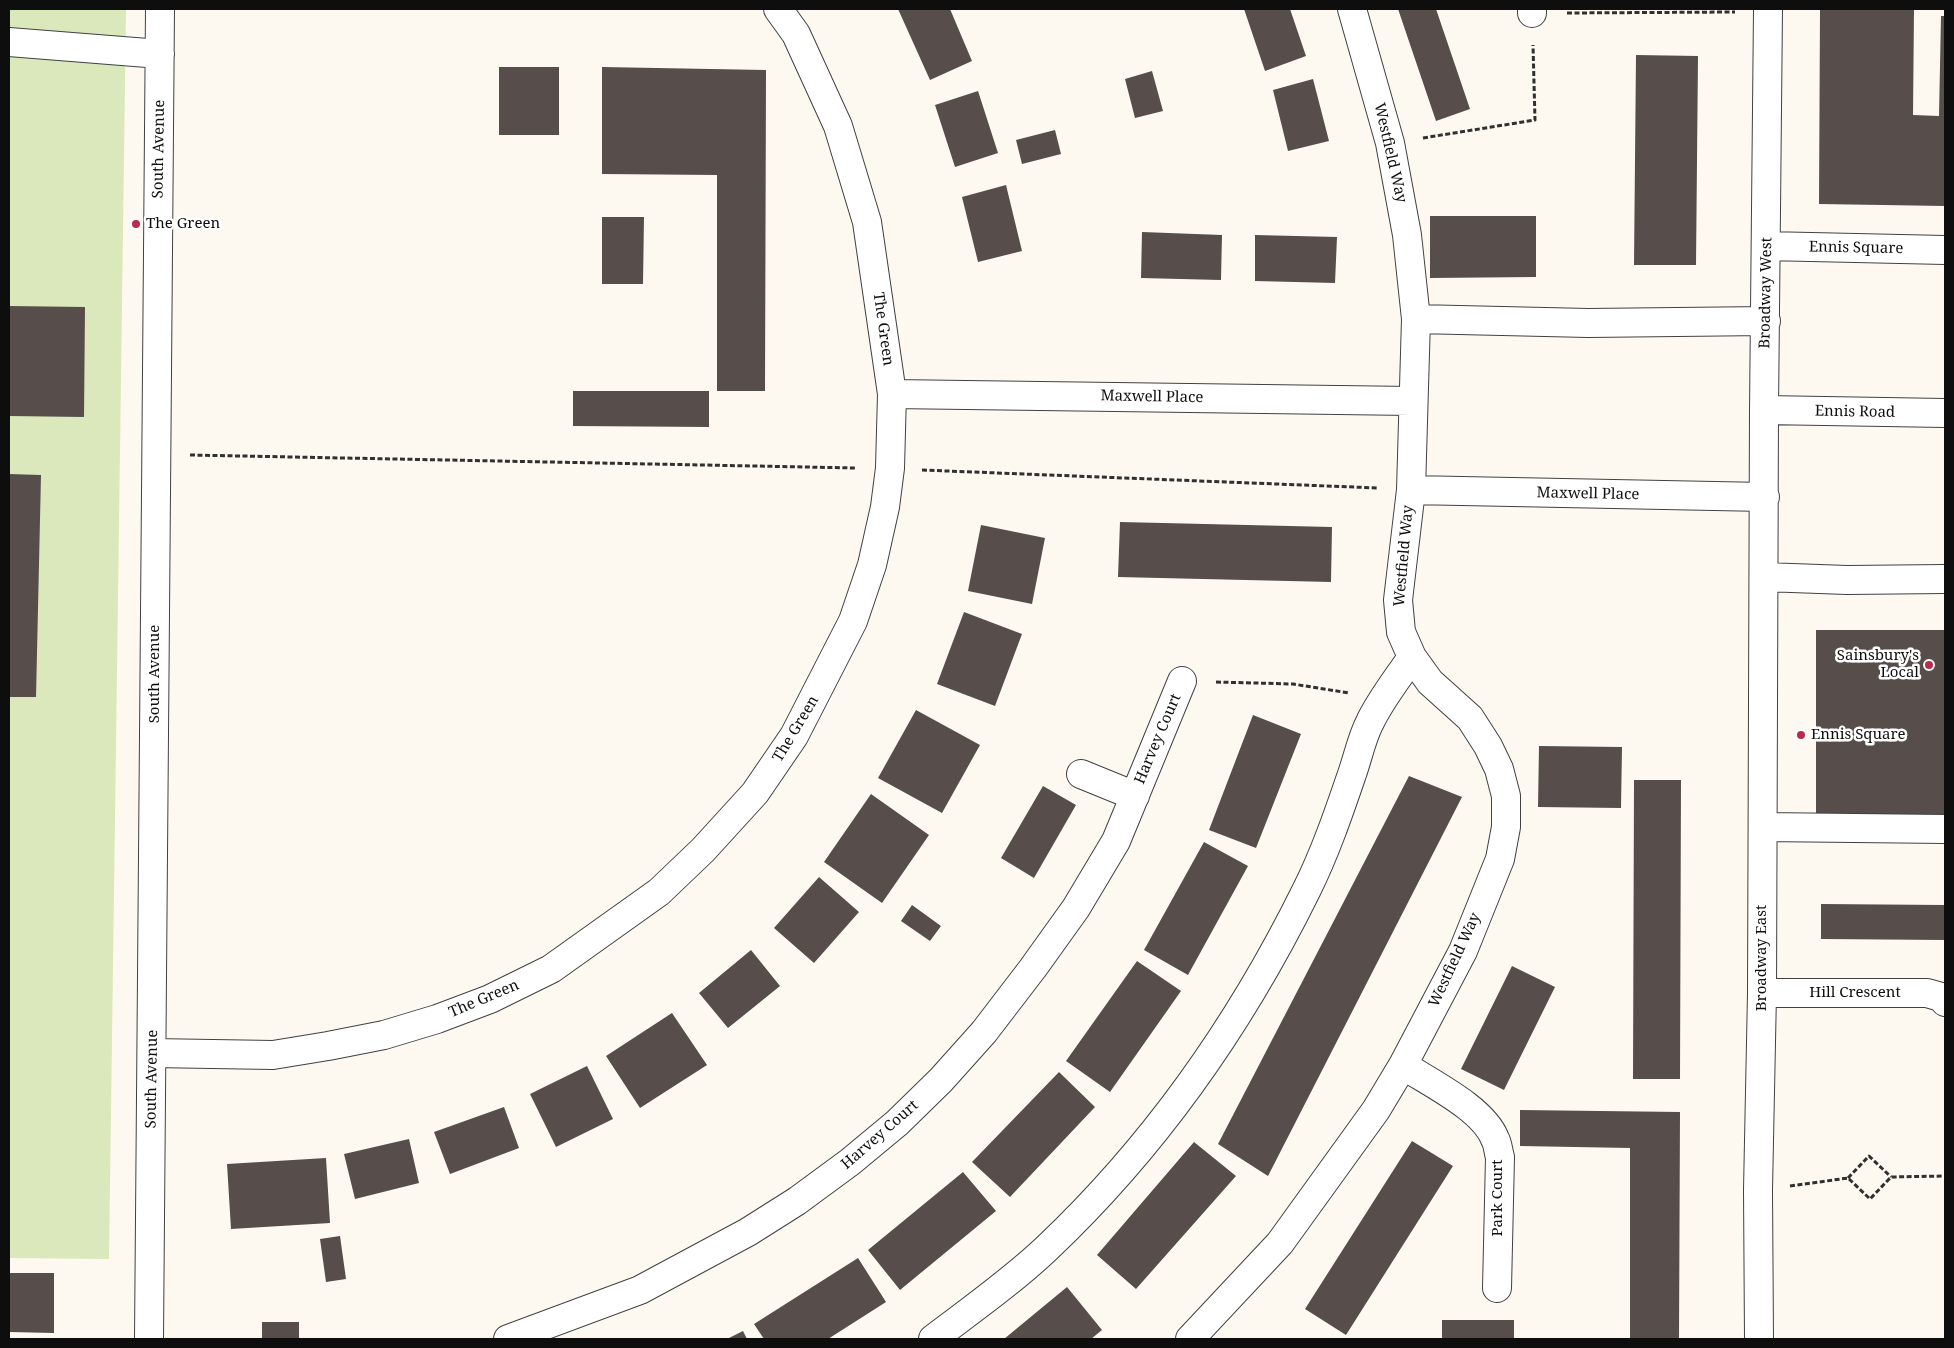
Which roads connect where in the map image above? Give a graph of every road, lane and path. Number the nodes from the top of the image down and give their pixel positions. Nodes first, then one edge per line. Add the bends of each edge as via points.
1 (160, 9) edge
2 (778, 9) edge
3 (1352, 9) edge
4 (1768, 10) edge
5 (1532, 11) edge
6 (9, 42) edge
7 (160, 54) junction
8 (1390, 143) junction
9 (1766, 246) junction
10 (1945, 250) edge
11 (1416, 319) junction
12 (1766, 321) junction
13 (892, 394) junction
14 (1412, 401) junction
15 (1764, 410) junction
16 (1945, 414) edge
17 (157, 455) junction
18 (890, 468) junction
19 (1411, 490) junction
20 (1764, 498) junction
21 (1764, 577) junction
22 (1945, 578) edge
23 (1412, 658) junction
24 (1182, 681) joint
25 (1383, 701) junction
26 (1081, 774) dead end
27 (1134, 796) junction
28 (1763, 827) junction
29 (1945, 829) edge
30 (1762, 992) junction
31 (1945, 1002) edge
32 (152, 1053) junction
33 (1402, 1065) junction
34 (1945, 1176) edge
35 (1891, 1177) junction
36 (1848, 1178) junction
37 (1758, 1190) junction
38 (1497, 1288) dead end
39 (149, 1339) edge
40 (508, 1339) edge
41 (933, 1339) edge
42 (1190, 1339) edge
43 (1759, 1339) edge

1 - 7 street, South Avenue
2 - 13 street, The Green via 796,34 838,126 867,222
3 - 8 street, Westfield Way
4 - 5 path
4 - 9 street, Broadway West
5 - 8 path via 1535,120
6 - 7 street
7 - 17 street, South Avenue
8 - 11 street, Westfield Way via 1407,235
9 - 10 street, Ennis Square
9 - 12 street, Broadway West
11 - 12 street via 1588,323
11 - 14 street, Westfield Way
12 - 15 street, Broadway West
13 - 14 street, Maxwell Place
13 - 18 street, The Green
14 - 19 street, Westfield Way
15 - 16 street, Ennis Road
15 - 20 street, Broadway West
17 - 18 path
17 - 32 street, South Avenue
18 - 19 path
18 - 32 street, The Green via 872,565 853,621 798,728 755,792 703,850 659,892 551,969 437,1019 384,1035 273,1055
19 - 20 street, Maxwell Place
19 - 23 street, Westfield Way via 1398,600 1401,632
20 - 21 street, Broadway West
21 - 22 street via 1847,580
21 - 28 street, Broadway East
23 - 25 street
23 - 33 street, Westfield Way via 1430,682 1470,718 1488,746 1506,796 1506,827 1500,859 1463,951
24 - 25 path via 1186,673 1219,682 1269,682 1343,691
24 - 27 street, Harvey Court
25 - 41 street via 1370,722 1342,804 1308,887 1267,966 1217,1045 1168,1114 1107,1188 1045,1250
26 - 27 street, Harvey Court
27 - 40 street, Harvey Court via 1116,841 1076,908 1034,968 984,1032 897,1123 797,1201 741,1236 640,1290
28 - 29 street
28 - 30 street, Broadway East
30 - 31 street, Hill Crescent via 1928,993 1941,997
30 - 37 street, Broadway East
32 - 39 street, South Avenue
33 - 38 street, Park Court via 1473,1110 1495,1138 1500,1157
33 - 42 street, Westfield Way via 1376,1110 1280,1243
34 - 35 path
35 - 36 path via 1870,1199
35 - 36 path via 1869,1156
36 - 37 path
37 - 43 street, Broadway East

